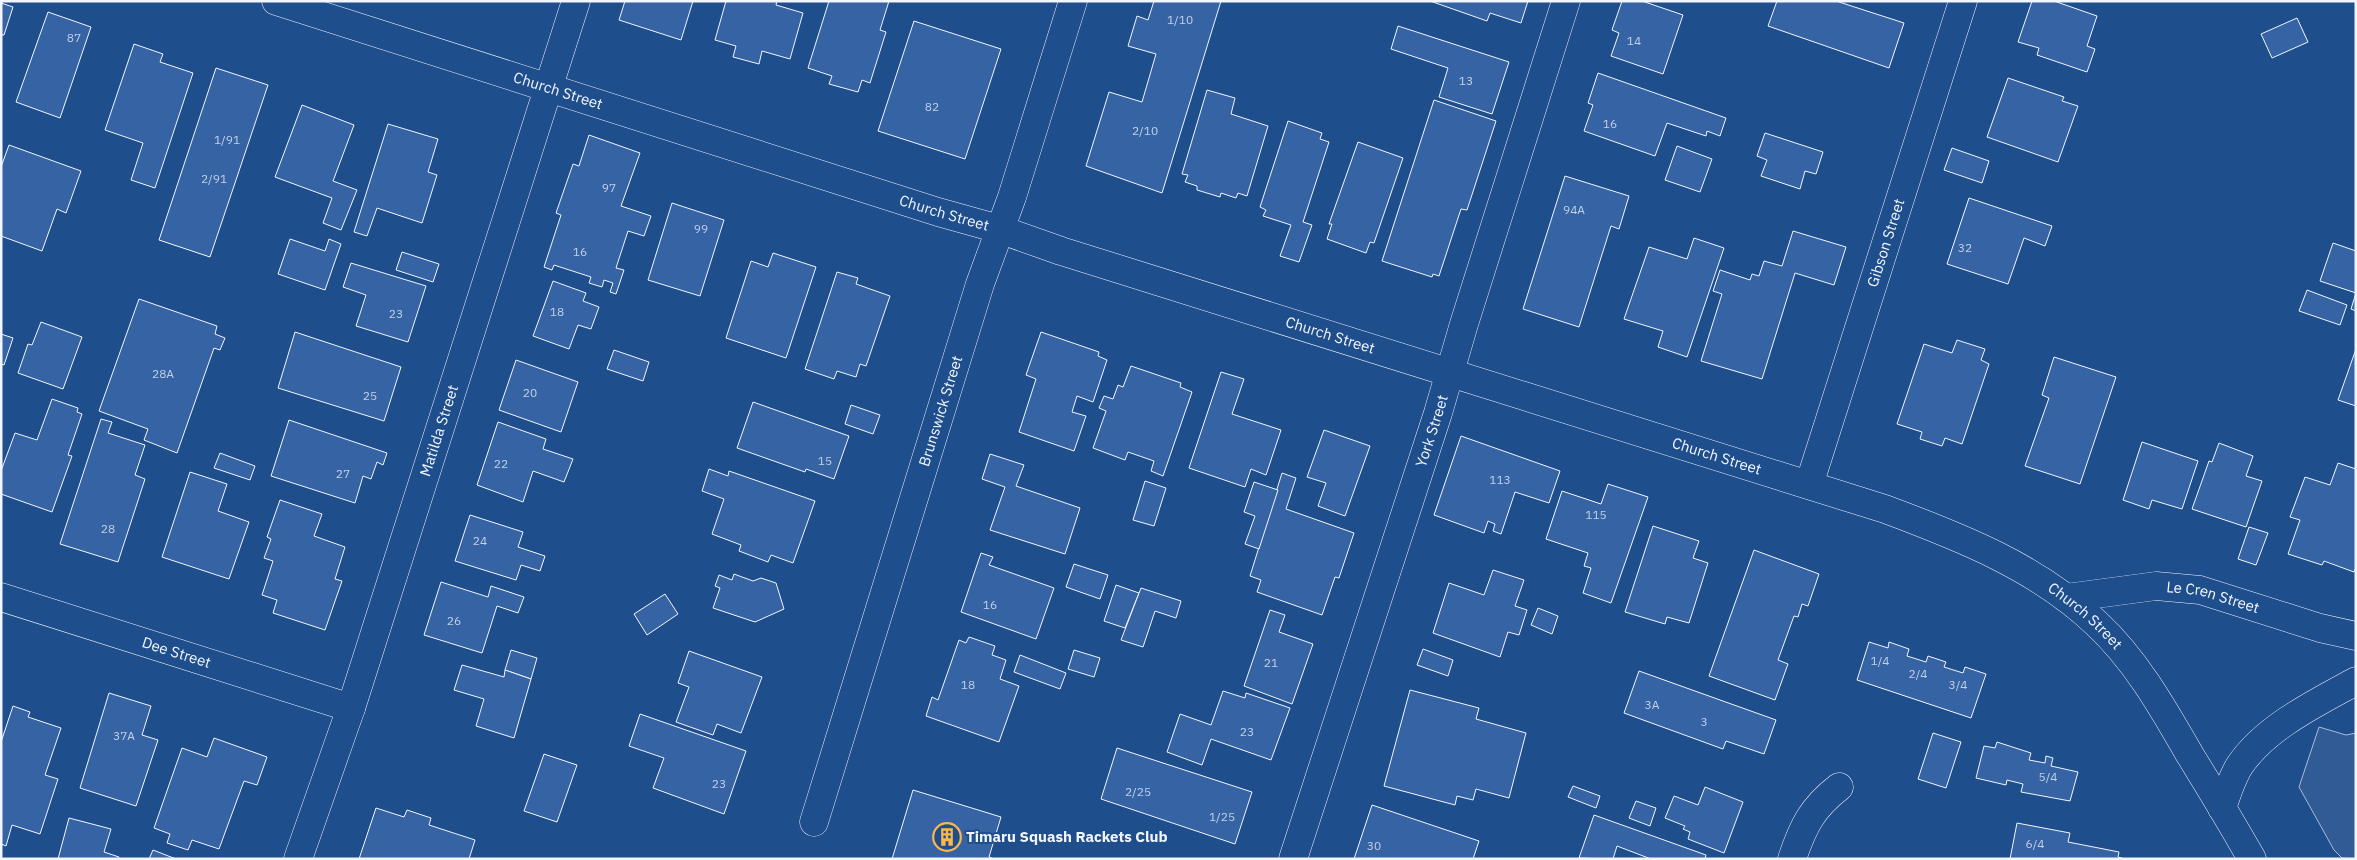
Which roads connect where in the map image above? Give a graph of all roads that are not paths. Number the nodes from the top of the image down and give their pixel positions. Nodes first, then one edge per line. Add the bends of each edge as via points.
1 (276, 1) edge
2 (576, 1) edge
3 (1073, 1) edge
4 (1566, 1) edge
5 (1963, 1) edge
6 (548, 88) junction
7 (999, 229) junction
8 (1451, 371) junction
9 (1809, 485) junction
10 (1, 597) edge
11 (2066, 598) junction
12 (2356, 636) edge
13 (2356, 681) edge
14 (350, 708) junction
15 (1839, 787) dead end
16 (2222, 808) junction
17 (814, 822) dead end
18 (298, 859) edge
19 (1293, 859) edge
20 (1792, 859) edge
21 (2252, 859) edge

1 - 6 street, Church Street
2 - 6 street, Matilda Street
3 - 7 street, Brunswick Street
4 - 8 street, York Street
5 - 9 street, Gibson Street
6 - 7 street, Church Street
6 - 14 street, Matilda Street
7 - 8 street, Church Street
7 - 17 street, Brunswick Street
8 - 9 street, Church Street
8 - 19 street, York Street
9 - 11 street, Church Street via 1946,532 1994,554
10 - 14 street, Dee Street
11 - 12 street, Le Cren Street via 2156,586 2200,590 2320,628
11 - 16 street, Church Street via 2096,622 2147,683
13 - 16 street via 2284,723 2258,746 2239,766
14 - 18 street, Matilda Street
15 - 20 street via 1809,816
16 - 21 street, Church Street

